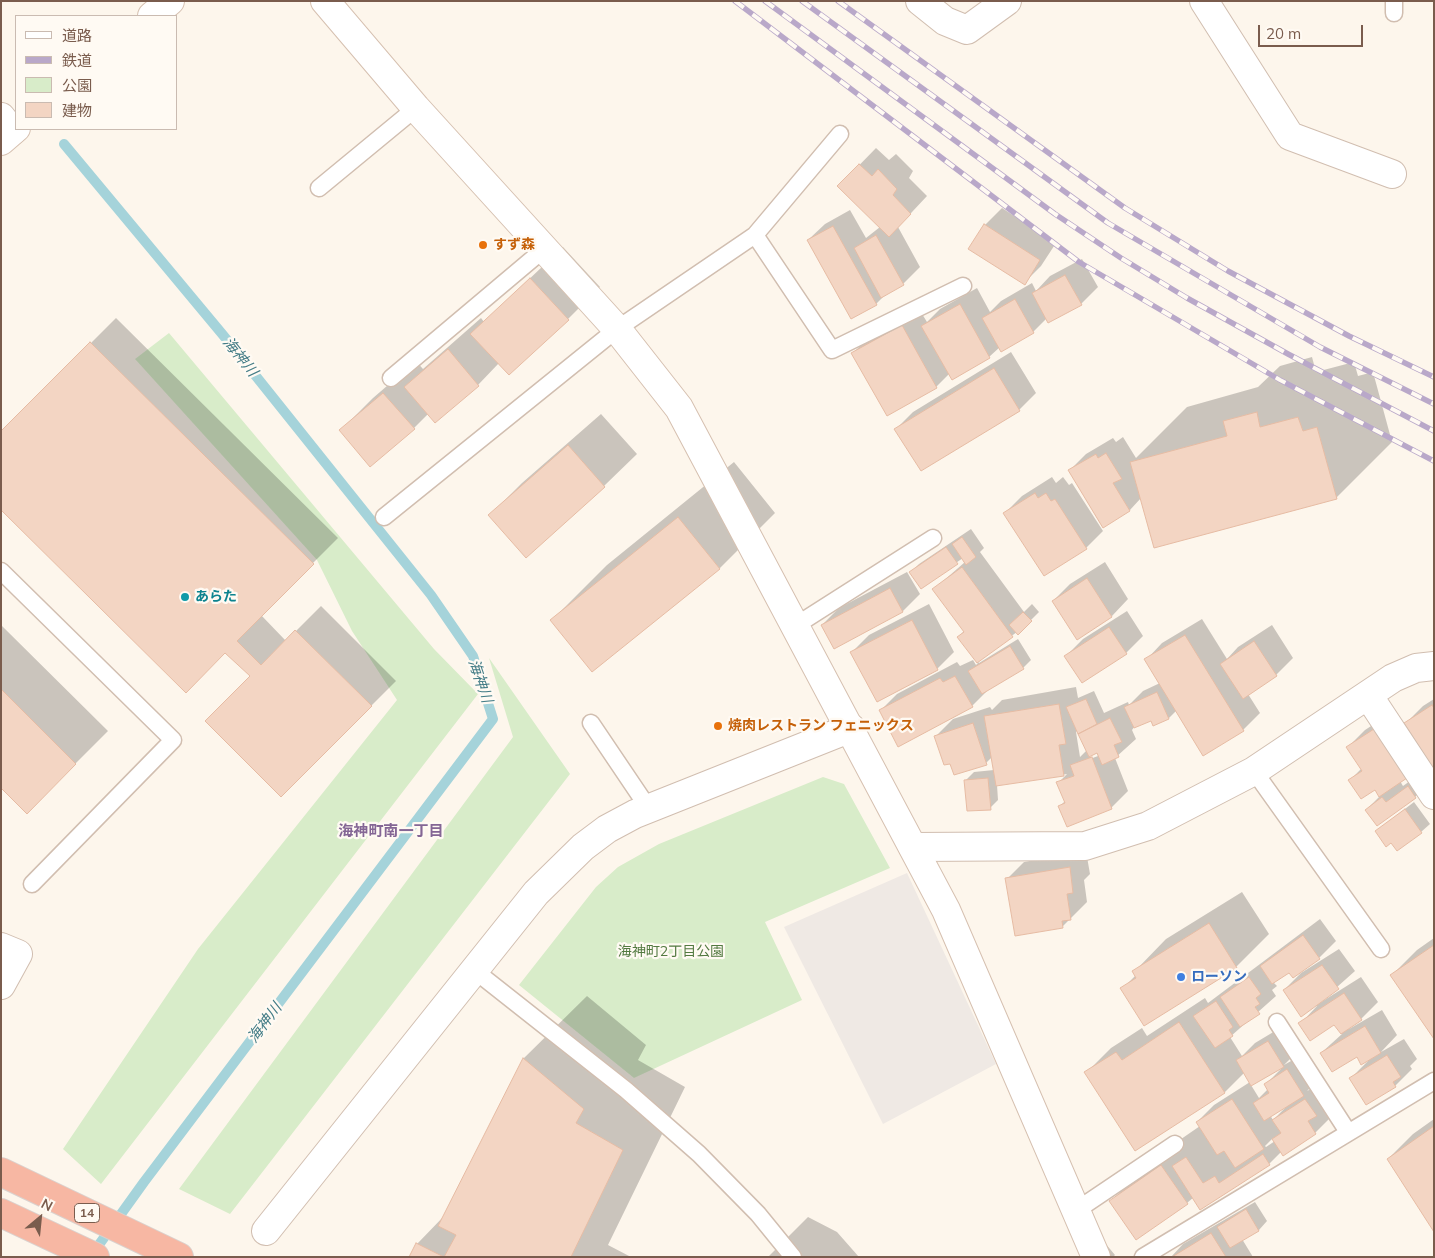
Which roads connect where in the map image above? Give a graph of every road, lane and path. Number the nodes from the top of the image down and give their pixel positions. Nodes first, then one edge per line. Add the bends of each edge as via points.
1 (170, 1) edge
2 (325, 1) edge
3 (920, 1) edge
4 (1007, 1) edge
5 (1204, 1) edge
6 (153, 15) edge
7 (416, 108) junction
8 (840, 134) dead end
9 (1392, 174) dead end
10 (319, 188) dead end
11 (755, 235) junction
12 (543, 250) junction
13 (963, 286) dead end
14 (617, 329) junction
15 (391, 378) dead end
16 (384, 517) dead end
17 (933, 538) dead end
18 (1, 571) edge
19 (794, 626) junction
20 (1434, 666) edge
21 (1368, 695) junction
22 (591, 723) dead end
23 (851, 728) junction
24 (1254, 771) junction
25 (1434, 794) edge
26 (649, 809) junction
27 (913, 847) junction
28 (32, 884) dead end
29 (1, 946) edge
30 (1381, 949) dead end
31 (474, 970) junction
32 (1, 985) edge
33 (1277, 1022) dead end
34 (1434, 1081) edge
35 (1348, 1132) junction
36 (1176, 1144) dead end
37 (5, 1174) edge
38 (1077, 1210) junction
39 (1, 1213) edge
40 (266, 1231) dead end
41 (172, 1253) edge
42 (96, 1257) edge
43 (793, 1257) edge
44 (1096, 1257) edge
45 (1143, 1257) edge

1 - 6 street
2 - 7 street
3 - 4 street via 945,21 967,30
5 - 9 street via 1290,136
7 - 10 lane
7 - 12 street
8 - 11 lane
11 - 13 lane via 832,350
11 - 14 lane
12 - 14 street
12 - 15 lane
14 - 16 lane
14 - 19 street via 679,408
17 - 19 lane
18 - 28 lane via 173,740
19 - 23 street
20 - 21 street via 1416,668 1393,678
21 - 24 street
21 - 25 street
22 - 26 lane
23 - 26 street
23 - 27 street
24 - 27 street via 1148,826 1085,846
24 - 30 lane
26 - 31 street via 607,829 559,869
27 - 38 street via 946,910
29 - 32 street via 18,954
31 - 40 street
31 - 43 lane via 626,1090 699,1154 758,1214
33 - 35 lane
34 - 35 lane
35 - 45 lane
36 - 38 lane
37 - 41 highway, 14
38 - 44 street
39 - 42 highway

